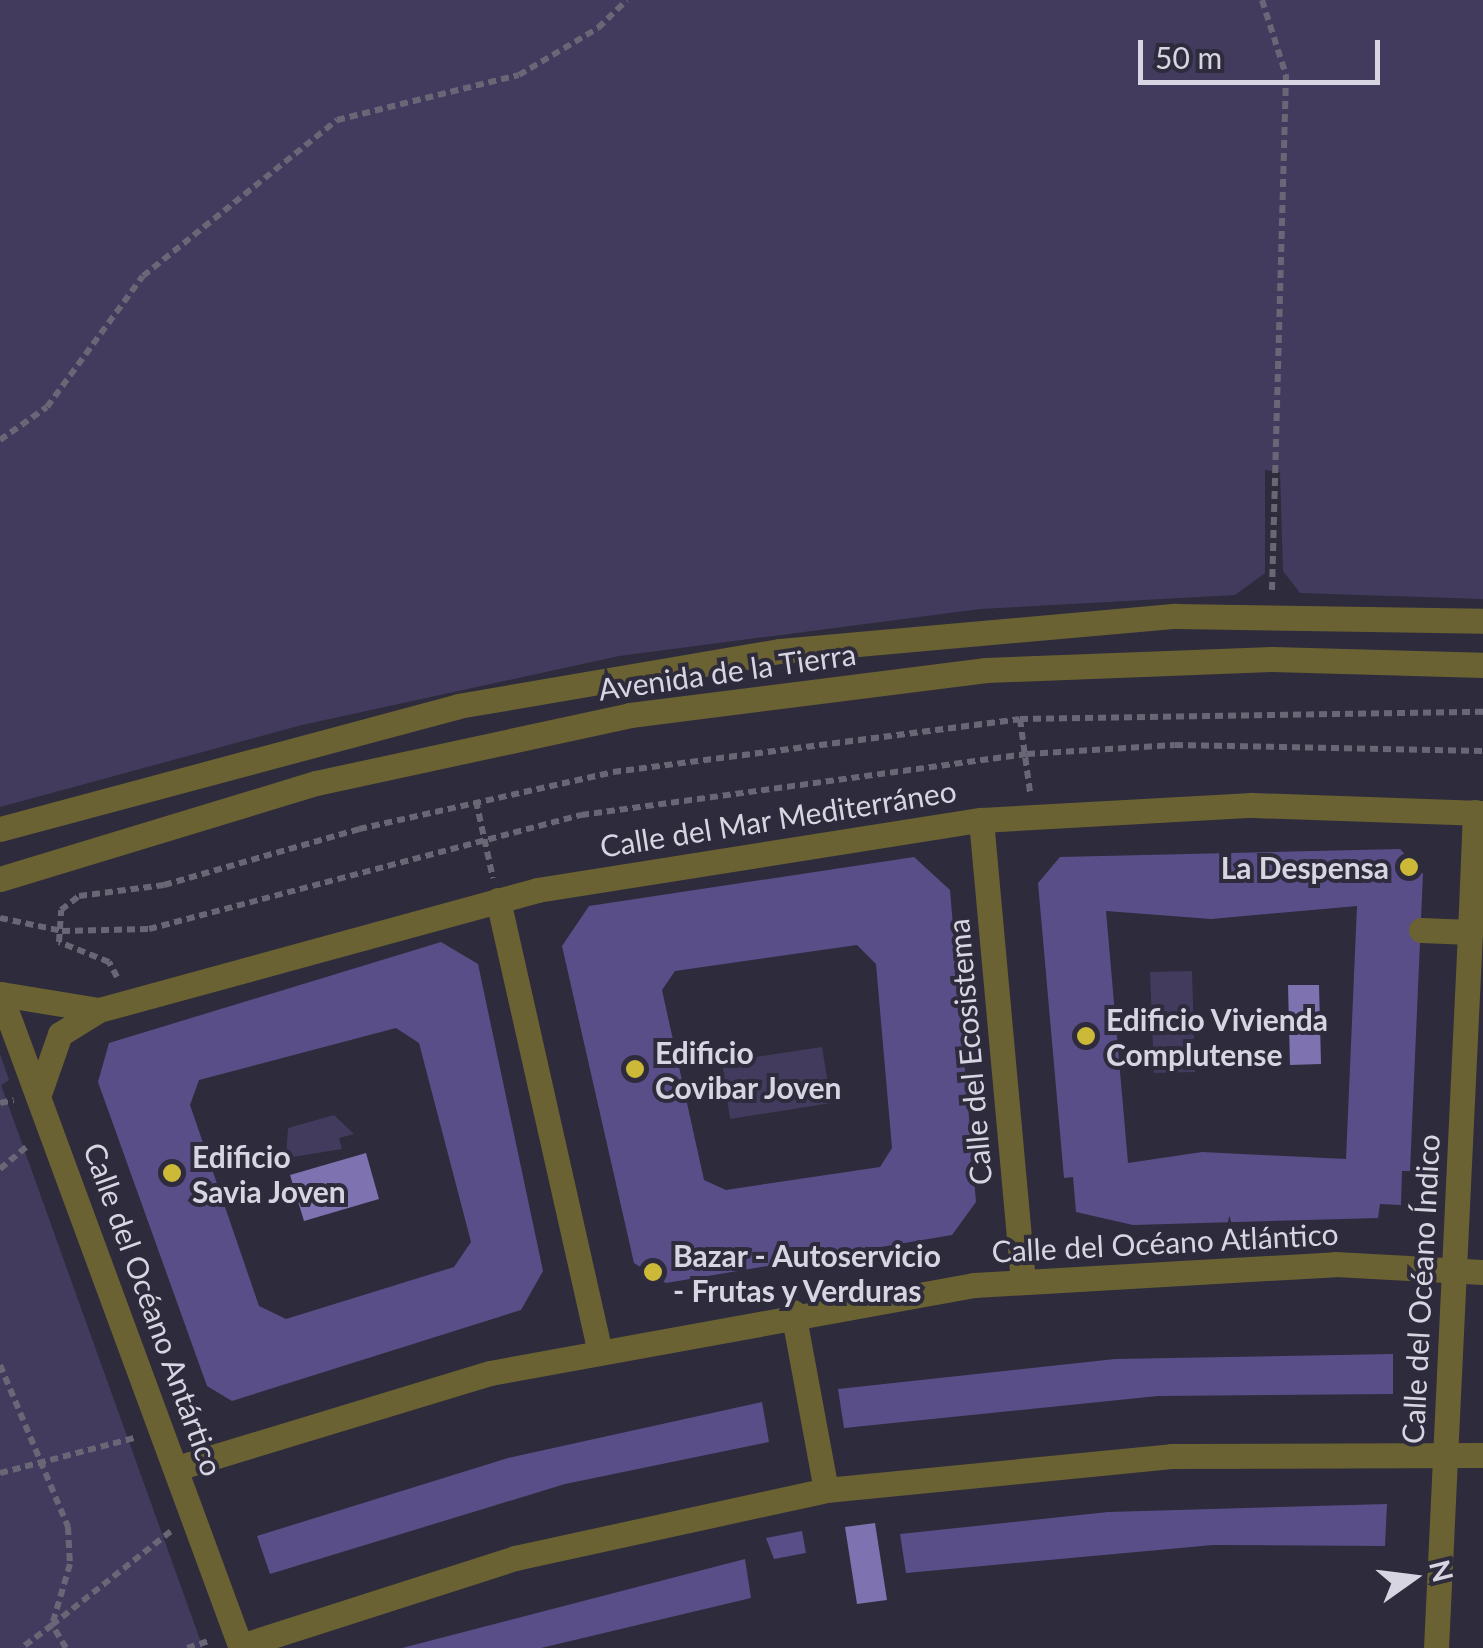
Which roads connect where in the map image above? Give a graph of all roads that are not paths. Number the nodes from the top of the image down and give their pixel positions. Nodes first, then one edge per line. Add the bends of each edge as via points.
1 (1483, 621) edge
2 (1483, 665) edge
3 (1479, 812) edge
4 (981, 820) junction
5 (0, 829) edge
6 (0, 879) edge
7 (498, 900) junction
8 (1421, 930) dead end
9 (1470, 932) junction
10 (0, 994) edge
11 (99, 1010) junction
12 (40, 1091) junction
13 (1453, 1270) junction
14 (1483, 1272) edge
15 (1022, 1278) junction
16 (793, 1312) junction
17 (599, 1348) junction
18 (1445, 1454) junction
19 (1483, 1456) edge
20 (177, 1468) junction
21 (826, 1490) junction
22 (241, 1647) edge
23 (1436, 1648) edge

1 - 5 street, Avenida de la Tierra via 1272,617 982,627 620,674 307,742
2 - 6 street, Avenida de la Tierra via 1272,659 986,670 630,714 316,783
3 - 4 street, Calle del Mar Mediterráneo via 1252,806
3 - 9 street, Calle del Océano Índico
4 - 7 street, Calle del Mar Mediterráneo via 782,845
4 - 15 street, Calle del Ecosistema
7 - 11 street, Calle del Mar Mediterráneo
7 - 17 street
8 - 9 street
9 - 13 street, Calle del Océano Índico
10 - 11 street, Calle del Mar Mediterráneo
10 - 12 street, Calle del Océano Antártico
11 - 12 street, Calle del Mar Mediterráneo via 60,1034
12 - 20 street, Calle del Océano Antártico
13 - 14 street, Calle del Océano Atlántico
13 - 15 street, Calle del Océano Atlántico via 1335,1264
13 - 18 street, Calle del Océano Índico
15 - 16 street, Calle del Océano Atlántico
16 - 17 street, Calle del Océano Atlántico
16 - 21 street
17 - 20 street, Calle del Océano Atlántico
18 - 19 street
18 - 21 street via 1171,1456
18 - 23 street, Calle del Océano Índico
20 - 22 street, Calle del Océano Antártico
21 - 22 street via 515,1558

